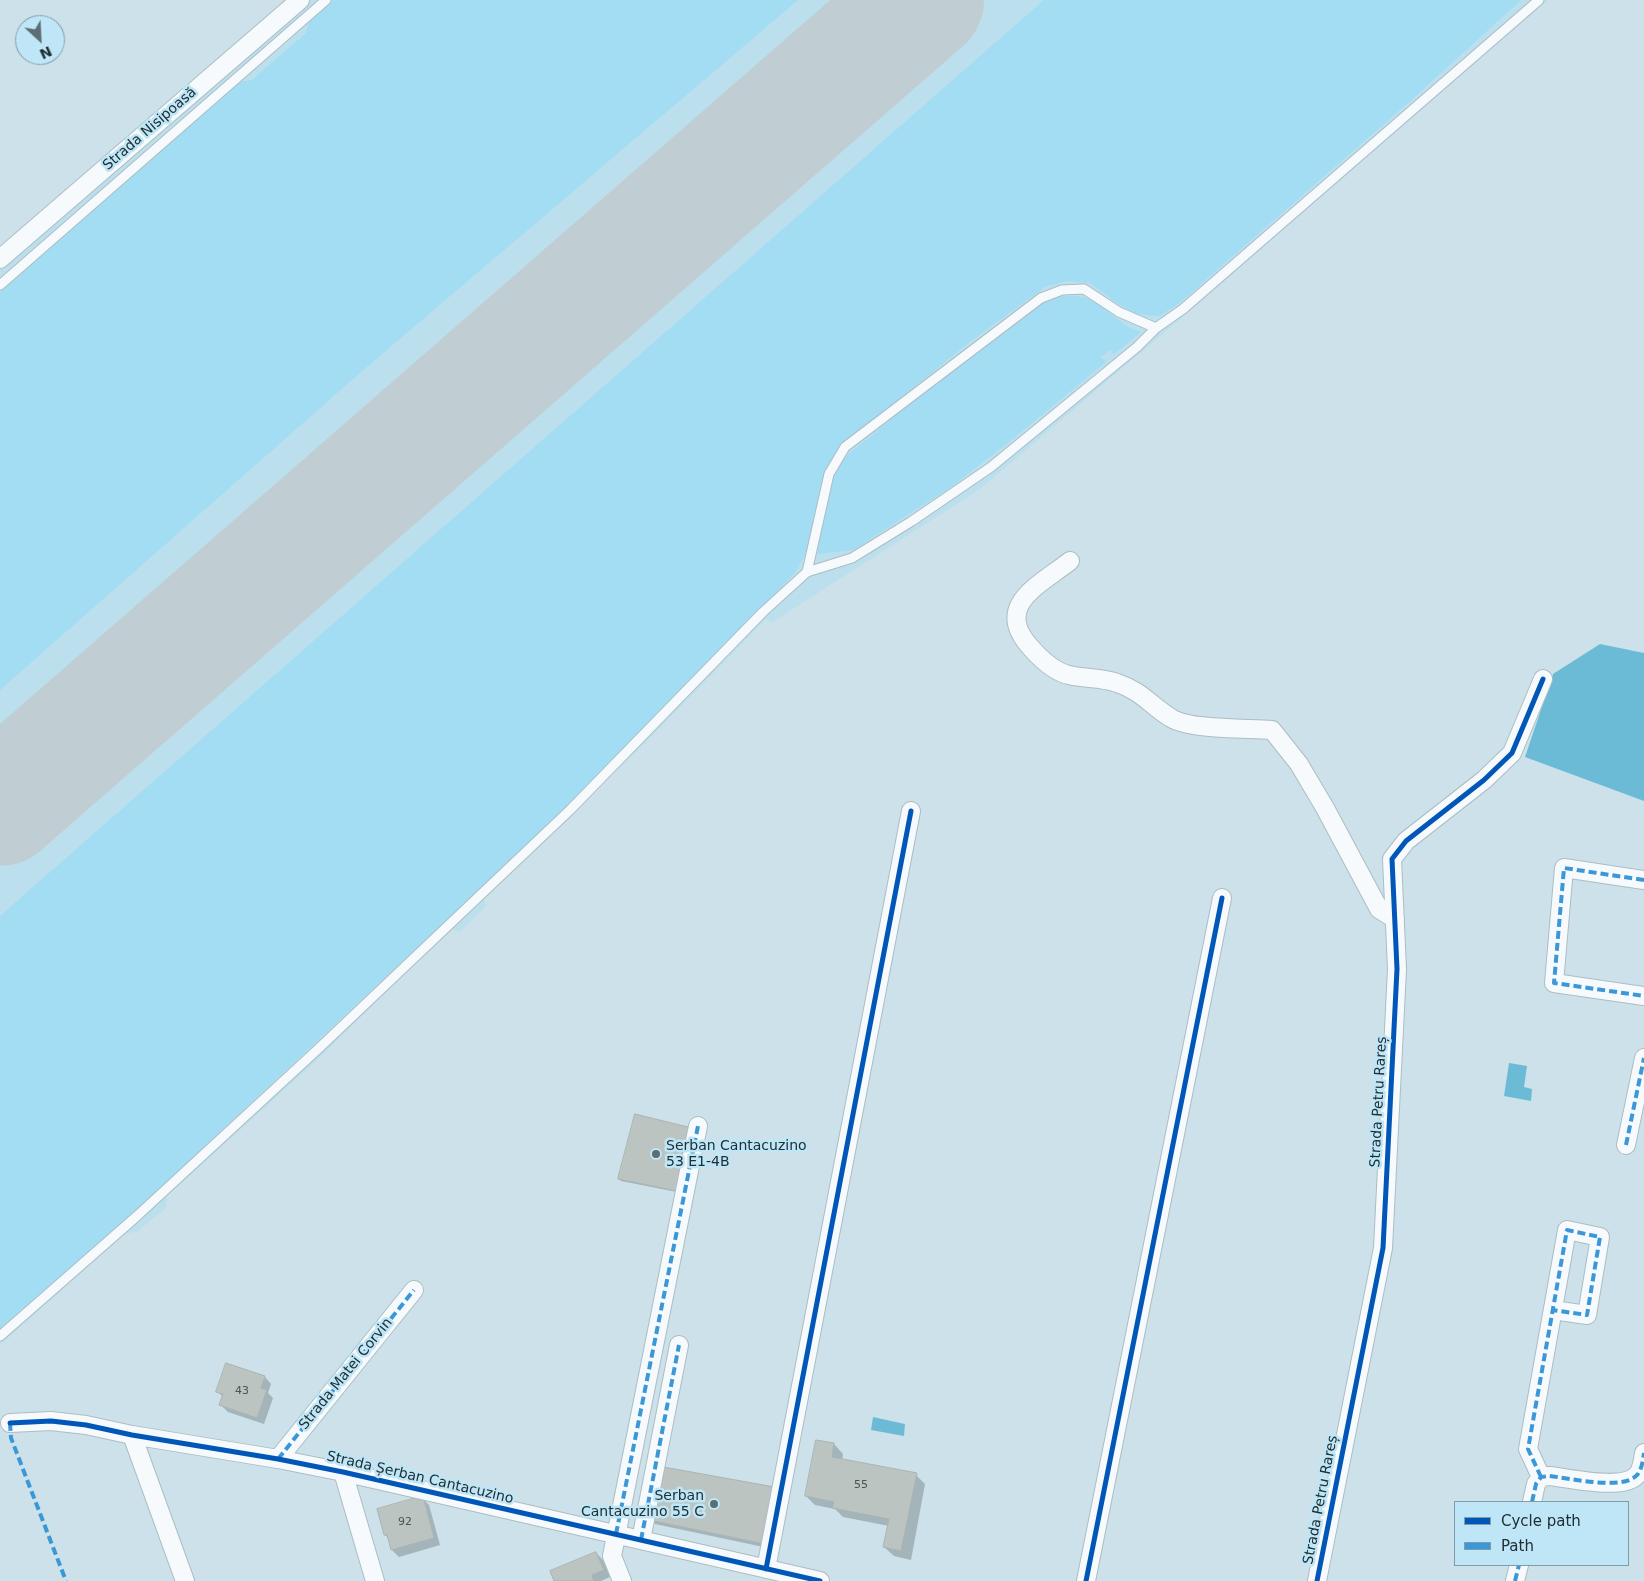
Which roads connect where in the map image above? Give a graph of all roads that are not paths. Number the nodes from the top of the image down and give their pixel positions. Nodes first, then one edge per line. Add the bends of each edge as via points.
1 (300, 0) edge
2 (326, 0) edge
3 (1540, 0) edge
4 (0, 259) edge
5 (0, 285) edge
6 (1156, 328) junction
7 (1070, 561) dead end
8 (807, 572) junction
9 (1542, 679) dead end
10 (911, 811) dead end
11 (1644, 880) edge
12 (1222, 898) dead end
13 (1395, 919) junction
14 (1644, 996) edge
15 (1644, 1058) edge
16 (698, 1126) dead end
17 (1626, 1145) dead end
18 (414, 1290) dead end
19 (1553, 1310) junction
20 (0, 1336) edge
21 (679, 1345) dead end
22 (10, 1423) dead end
23 (132, 1435) junction
24 (1644, 1453) edge
25 (278, 1459) junction
26 (344, 1472) junction
27 (1541, 1477) junction
28 (1532, 1501) edge
29 (616, 1534) junction
30 (641, 1540) junction
31 (1519, 1566) edge
32 (766, 1568) junction
33 (185, 1581) edge
34 (375, 1581) edge
35 (622, 1581) edge
36 (820, 1581) edge
37 (1086, 1581) edge
38 (1317, 1581) edge
39 (1515, 1581) edge

1 - 4 street, Strada Nisipoasă
2 - 5 lane
3 - 6 lane via 1183,309
6 - 8 lane via 991,467 852,558
6 - 8 lane via 1119,312 1084,289 1062,290 1041,298 845,446 829,474
7 - 13 street via 1025,596 1016,609 1016,624 1024,640 1042,660 1068,675 1118,683 1140,693 1171,718 1188,725 1272,730 1308,779 1379,909
8 - 20 lane via 763,612 570,810 332,1037 137,1216
9 - 13 street, Strada Petru Rareș via 1512,753 1484,780 1406,841 1392,859
10 - 32 street
11 - 14 street via 1564,868 1554,983
12 - 37 street
13 - 38 street, Strada Petru Rareș via 1397,970 1383,1248
15 - 17 street
16 - 29 street
18 - 25 street, Strada Matei Corvin
19 - 19 street via 1567,1230 1600,1237 1587,1315
19 - 27 street via 1528,1449
21 - 30 street
22 - 23 street, Strada Șerban Cantacuzino via 51,1421
23 - 25 street, Strada Șerban Cantacuzino
23 - 33 street
24 - 27 street via 1639,1473 1630,1481 1617,1484
25 - 26 street, Strada Șerban Cantacuzino
26 - 29 street, Strada Șerban Cantacuzino
26 - 34 street
27 - 28 street
29 - 30 street, Strada Șerban Cantacuzino
29 - 35 street via 612,1556
30 - 32 street, Strada Șerban Cantacuzino
31 - 39 street
32 - 36 street, Strada Șerban Cantacuzino

